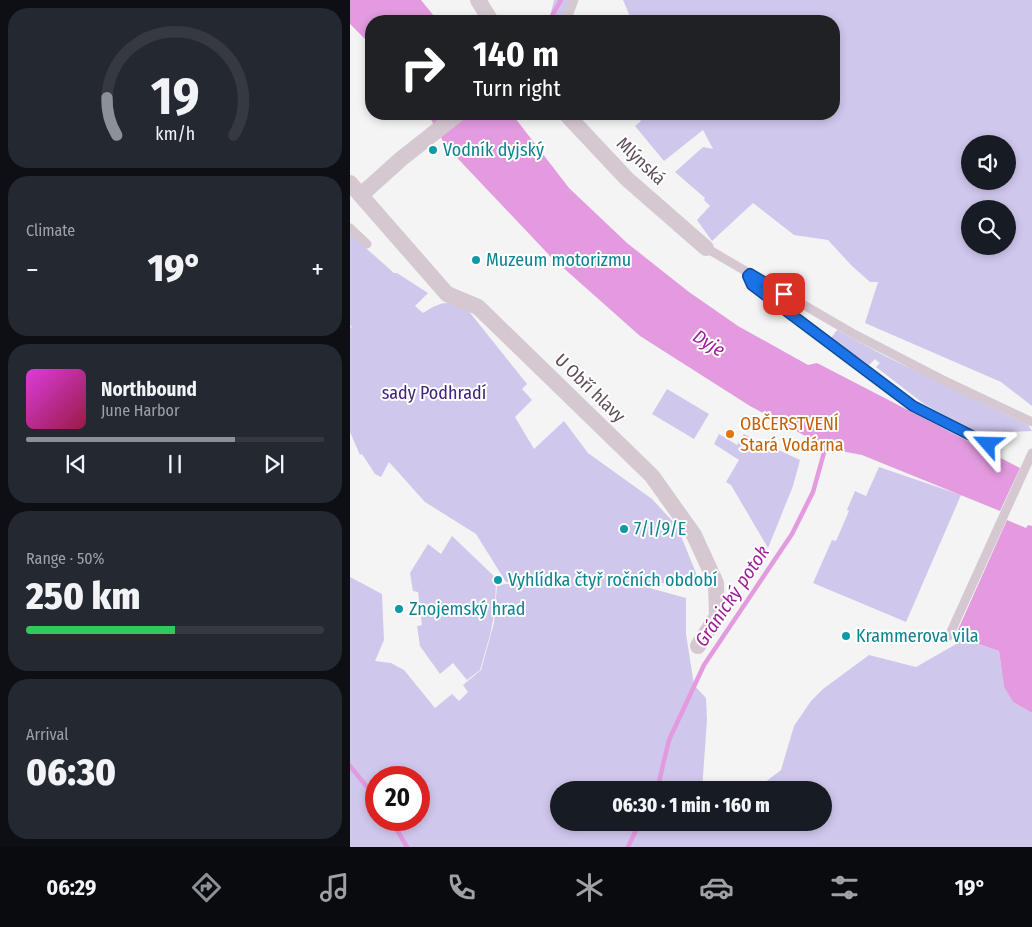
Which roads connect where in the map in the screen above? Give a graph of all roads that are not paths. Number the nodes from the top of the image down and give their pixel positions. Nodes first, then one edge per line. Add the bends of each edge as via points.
1 (574, 0) edge
2 (568, 15) edge
3 (450, 120) edge
4 (572, 120) edge
5 (350, 182) edge
6 (361, 195) junction
7 (350, 228) edge
8 (367, 244) dead end
9 (706, 248) joint
10 (750, 274) junction
11 (1032, 422) edge
12 (988, 444) dead end
13 (1032, 453) edge
14 (949, 636) dead end
15 (698, 646) dead end

1 - 2 lane
3 - 6 street
4 - 9 street, Mlýnská via 628,179
5 - 6 street, U Obří hlavy
6 - 15 street, U Obří hlavy via 448,294 478,307 652,476 694,534 716,583 717,616
7 - 8 lane
9 - 10 lane
10 - 11 lane via 852,333
10 - 12 lane via 748,279 752,285 913,406
13 - 14 lane

